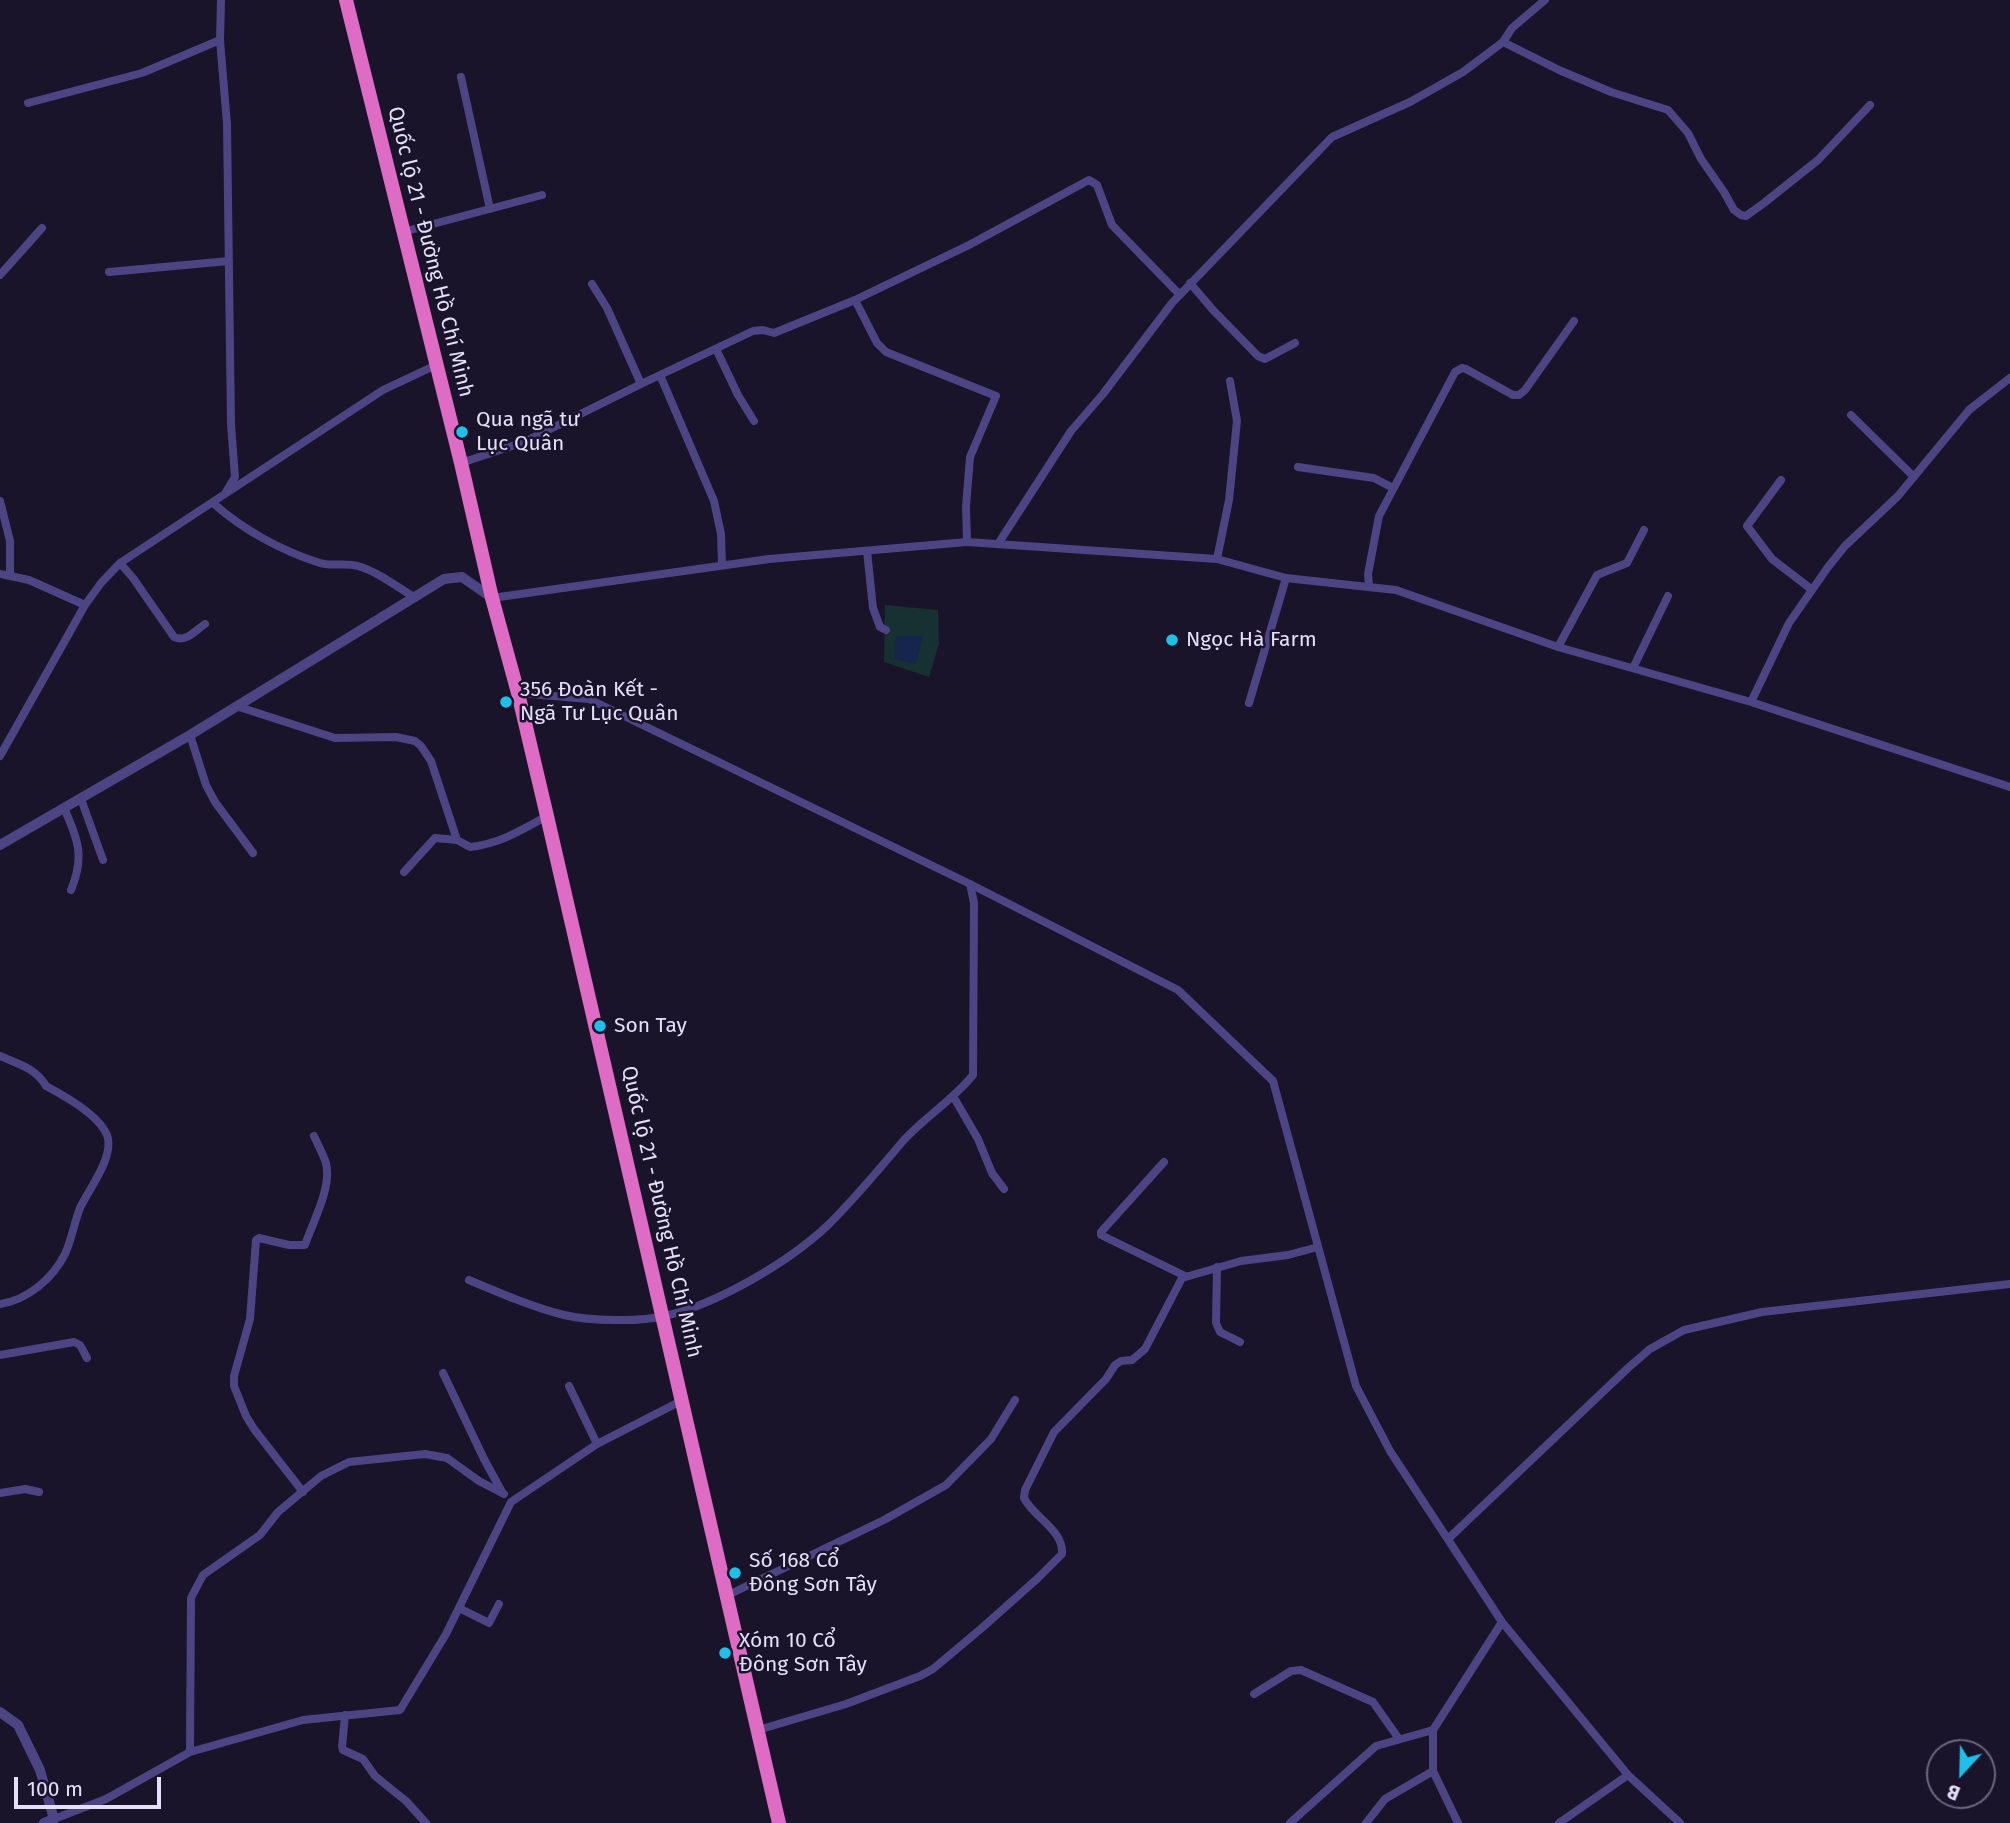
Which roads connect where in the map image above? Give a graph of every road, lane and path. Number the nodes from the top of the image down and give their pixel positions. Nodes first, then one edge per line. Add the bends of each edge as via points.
1 (221, 0) edge
2 (346, 0) edge
3 (1545, 0) edge
4 (220, 40) junction
5 (1503, 42) junction
6 (461, 77) dead end
7 (28, 103) dead end
8 (1870, 105) dead end
9 (542, 195) dead end
10 (490, 209) junction
11 (42, 228) dead end
12 (403, 232) junction
13 (229, 261) junction
14 (108, 272) dead end
15 (0, 275) edge
16 (1190, 283) junction
17 (592, 284) dead end
18 (1180, 295) junction
19 (855, 300) junction
20 (1574, 321) dead end
21 (1294, 343) dead end
22 (716, 349) junction
23 (436, 365) junction
24 (660, 375) junction
25 (2010, 379) edge
26 (1230, 381) dead end
27 (641, 384) junction
28 (1851, 415) dead end
29 (754, 421) dead end
30 (461, 463) junction
31 (1298, 467) dead end
32 (1914, 477) junction
33 (1782, 480) dead end
34 (1393, 488) junction
35 (225, 495) junction
36 (0, 501) edge
37 (213, 503) junction
38 (1644, 530) dead end
39 (967, 542) junction
40 (998, 544) junction
41 (867, 551) junction
42 (1217, 559) junction
43 (120, 563) junction
44 (722, 565) junction
45 (0, 574) edge
46 (10, 576) junction
47 (1286, 578) junction
48 (1369, 586) junction
49 (1811, 589) junction
50 (1668, 596) dead end
51 (414, 597) junction
52 (492, 598) junction
53 (85, 605) junction
54 (205, 624) dead end
55 (886, 630) dead end
56 (1558, 647) junction
57 (1633, 668) junction
58 (518, 693) junction
59 (1751, 702) junction
60 (1249, 703) dead end
61 (236, 706) junction
62 (190, 735) junction
63 (0, 756) edge
64 (2010, 787) edge
65 (80, 799) junction
66 (64, 808) junction
67 (547, 816) junction
68 (457, 839) junction
69 (0, 845) edge
70 (253, 853) dead end
71 (103, 860) dead end
72 (404, 872) dead end
73 (970, 884) junction
74 (71, 890) dead end
75 (0, 1056) edge
76 (953, 1096) junction
77 (314, 1136) dead end
78 (1164, 1162) dead end
79 (1004, 1189) dead end
80 (1318, 1247) junction
81 (1217, 1267) junction
82 (1185, 1276) junction
83 (470, 1280) dead end
84 (2010, 1284) edge
85 (0, 1304) edge
86 (664, 1317) junction
87 (1240, 1342) dead end
88 (0, 1355) edge
89 (87, 1358) dead end
90 (443, 1373) dead end
91 (569, 1386) dead end
92 (683, 1400) junction
93 (1015, 1400) dead end
94 (597, 1444) junction
95 (39, 1492) dead end
96 (303, 1492) junction
97 (0, 1493) edge
98 (504, 1494) junction
99 (510, 1502) junction
100 (1448, 1539) junction
101 (728, 1595) junction
102 (499, 1604) dead end
103 (458, 1608) junction
104 (1502, 1622) junction
105 (1254, 1694) dead end
106 (0, 1712) edge
107 (345, 1715) junction
108 (758, 1730) junction
109 (1433, 1730) junction
110 (1399, 1739) junction
111 (190, 1752) junction
112 (1433, 1771) junction
113 (1628, 1775) junction
114 (49, 1821) edge
115 (426, 1823) edge
116 (779, 1823) edge
117 (1290, 1823) edge
118 (1366, 1823) edge
119 (1458, 1823) edge
120 (1559, 1823) edge
121 (1680, 1823) edge

1 - 4 street
2 - 12 highway, Quốc lộ 21 - Đường Hồ Chí Minh
3 - 5 street via 1512,28
4 - 7 street via 142,72
4 - 13 street via 227,124
5 - 8 street via 1611,92 1668,110 1741,215 1764,203 1818,160
5 - 16 street via 1463,72 1410,102 1332,137
6 - 10 street
9 - 10 street
10 - 12 street
11 - 15 street
12 - 23 highway, Quốc lộ 21 - Đường Hồ Chí Minh
13 - 14 street
13 - 35 street via 235,477
16 - 18 street
16 - 21 street via 1258,356 1265,359
17 - 27 street
18 - 19 street via 1112,225 1097,185 1088,180
18 - 40 street via 1071,431
19 - 22 street via 774,333 753,331
19 - 39 street via 886,352 996,396 970,457
20 - 34 street via 1519,395 1466,369 1457,370
22 - 24 street
22 - 29 street
23 - 30 highway, Quốc lộ 21 - Đường Hồ Chí Minh
23 - 35 street via 383,390
24 - 27 street
24 - 44 street via 714,500
25 - 32 street via 1969,410
26 - 42 street via 1237,421
27 - 30 street via 524,442
28 - 32 street
30 - 52 highway, Quốc lộ 21 - Đường Hồ Chí Minh
31 - 34 street via 1374,478
32 - 49 street
33 - 49 street via 1747,526 1772,559
34 - 48 street via 1379,516 1367,574
35 - 37 street
36 - 46 street via 10,541
37 - 43 street
37 - 51 street via 272,543 322,564 366,569
38 - 56 street via 1627,564 1597,575
39 - 40 street
39 - 41 street
40 - 42 street
41 - 44 street
41 - 55 street via 873,608 880,627
42 - 47 street
43 - 53 street
43 - 54 street via 174,637 186,638
44 - 52 street
45 - 46 street
46 - 53 street
47 - 48 street
47 - 60 street
48 - 56 street via 1396,590
49 - 59 street
50 - 57 street
51 - 52 street via 444,579 462,577
51 - 61 street
52 - 58 highway, Quốc lộ 21 - Đường Hồ Chí Minh
53 - 63 street
56 - 57 street
57 - 59 street
58 - 67 highway, Quốc lộ 21 - Đường Hồ Chí Minh
58 - 73 street via 589,699
59 - 64 street
61 - 62 street
61 - 68 street via 335,737 415,741 431,761
62 - 65 street
62 - 70 street via 215,802
65 - 66 street
65 - 71 street
66 - 69 street
66 - 74 street via 80,853
67 - 68 street via 494,844 470,847
67 - 86 highway, Quốc lộ 21 - Đường Hồ Chí Minh
68 - 72 street via 435,838
73 - 76 street via 974,903 973,1075
73 - 80 street via 1178,990 1273,1081
75 - 85 street via 31,1069 46,1086 94,1116 110,1149 81,1206 61,1261 34,1290
76 - 79 street
76 - 86 street via 917,1126 865,1188 793,1253 754,1279
77 - 96 street via 325,1161 323,1195 305,1245 256,1240 250,1318 234,1376 246,1416
78 - 82 street via 1101,1235
80 - 81 street
80 - 100 street via 1356,1386 1390,1451
81 - 82 street
81 - 87 street via 1216,1323 1220,1332
82 - 108 street via 1145,1349 1132,1360 1115,1365 1054,1432 1024,1490 1025,1501 1060,1542 1059,1558 933,1669 846,1704
83 - 86 street via 565,1315
84 - 100 street via 1762,1312 1684,1331 1650,1349 1629,1367
86 - 92 highway, Quốc lộ 21 - Đường Hồ Chí Minh
88 - 89 street via 74,1342
90 - 98 street
91 - 94 street
92 - 94 street
92 - 101 highway, Quốc lộ 21 - Đường Hồ Chí Minh
93 - 101 street via 991,1439 946,1485
94 - 99 street
95 - 97 street
96 - 98 street via 331,1469 349,1462 425,1454 447,1458
96 - 111 street via 260,1535 203,1575 191,1598
98 - 99 street
99 - 103 street
100 - 104 street
101 - 108 highway, Quốc lộ 21 - Đường Hồ Chí Minh
102 - 103 street via 488,1626
103 - 107 street via 400,1710
104 - 109 street
104 - 113 street
105 - 110 street via 1291,1671 1301,1670 1373,1702
106 - 114 street via 18,1725 40,1770
107 - 111 street via 303,1720
107 - 115 street via 343,1750 363,1759
108 - 116 highway, Quốc lộ 21 - Đường Hồ Chí Minh
109 - 110 street
109 - 112 street
110 - 117 street via 1376,1746
111 - 114 street via 106,1799
112 - 118 street via 1385,1799
112 - 119 street
113 - 120 street
113 - 121 street

